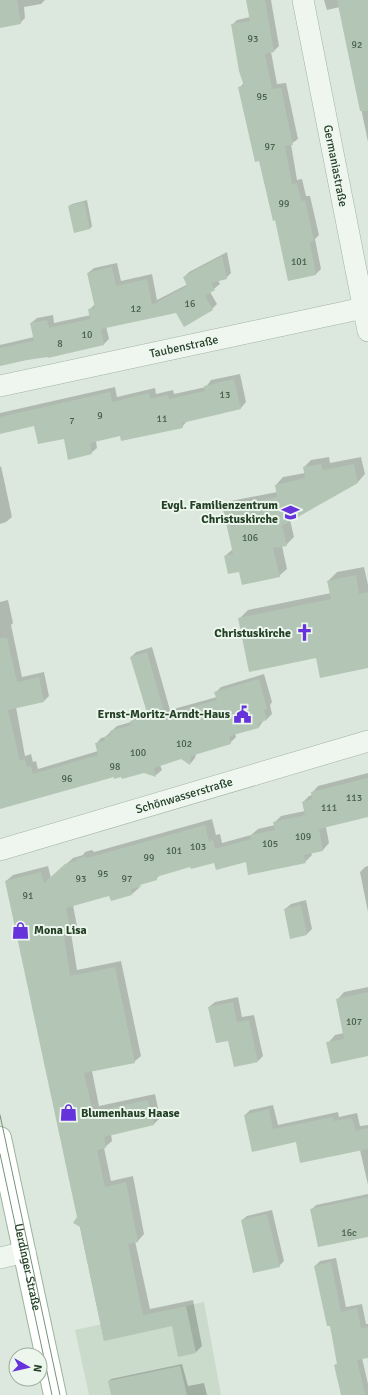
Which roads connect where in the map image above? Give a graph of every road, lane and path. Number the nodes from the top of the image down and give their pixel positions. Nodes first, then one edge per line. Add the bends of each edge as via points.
1 (303, 0) edge
2 (366, 307) edge
3 (368, 331) edge
4 (0, 386) edge
5 (368, 741) edge
6 (0, 850) edge
7 (0, 1138) edge
8 (25, 1252) junction
9 (0, 1258) edge
10 (55, 1395) edge

1 - 2 street, Germaniastraße
2 - 3 street, Germaniastraße
2 - 4 street, Taubenstraße
5 - 6 street, Schönwasserstraße
7 - 8 main road, Uerdinger Straße
8 - 9 street
8 - 10 main road, Uerdinger Straße

